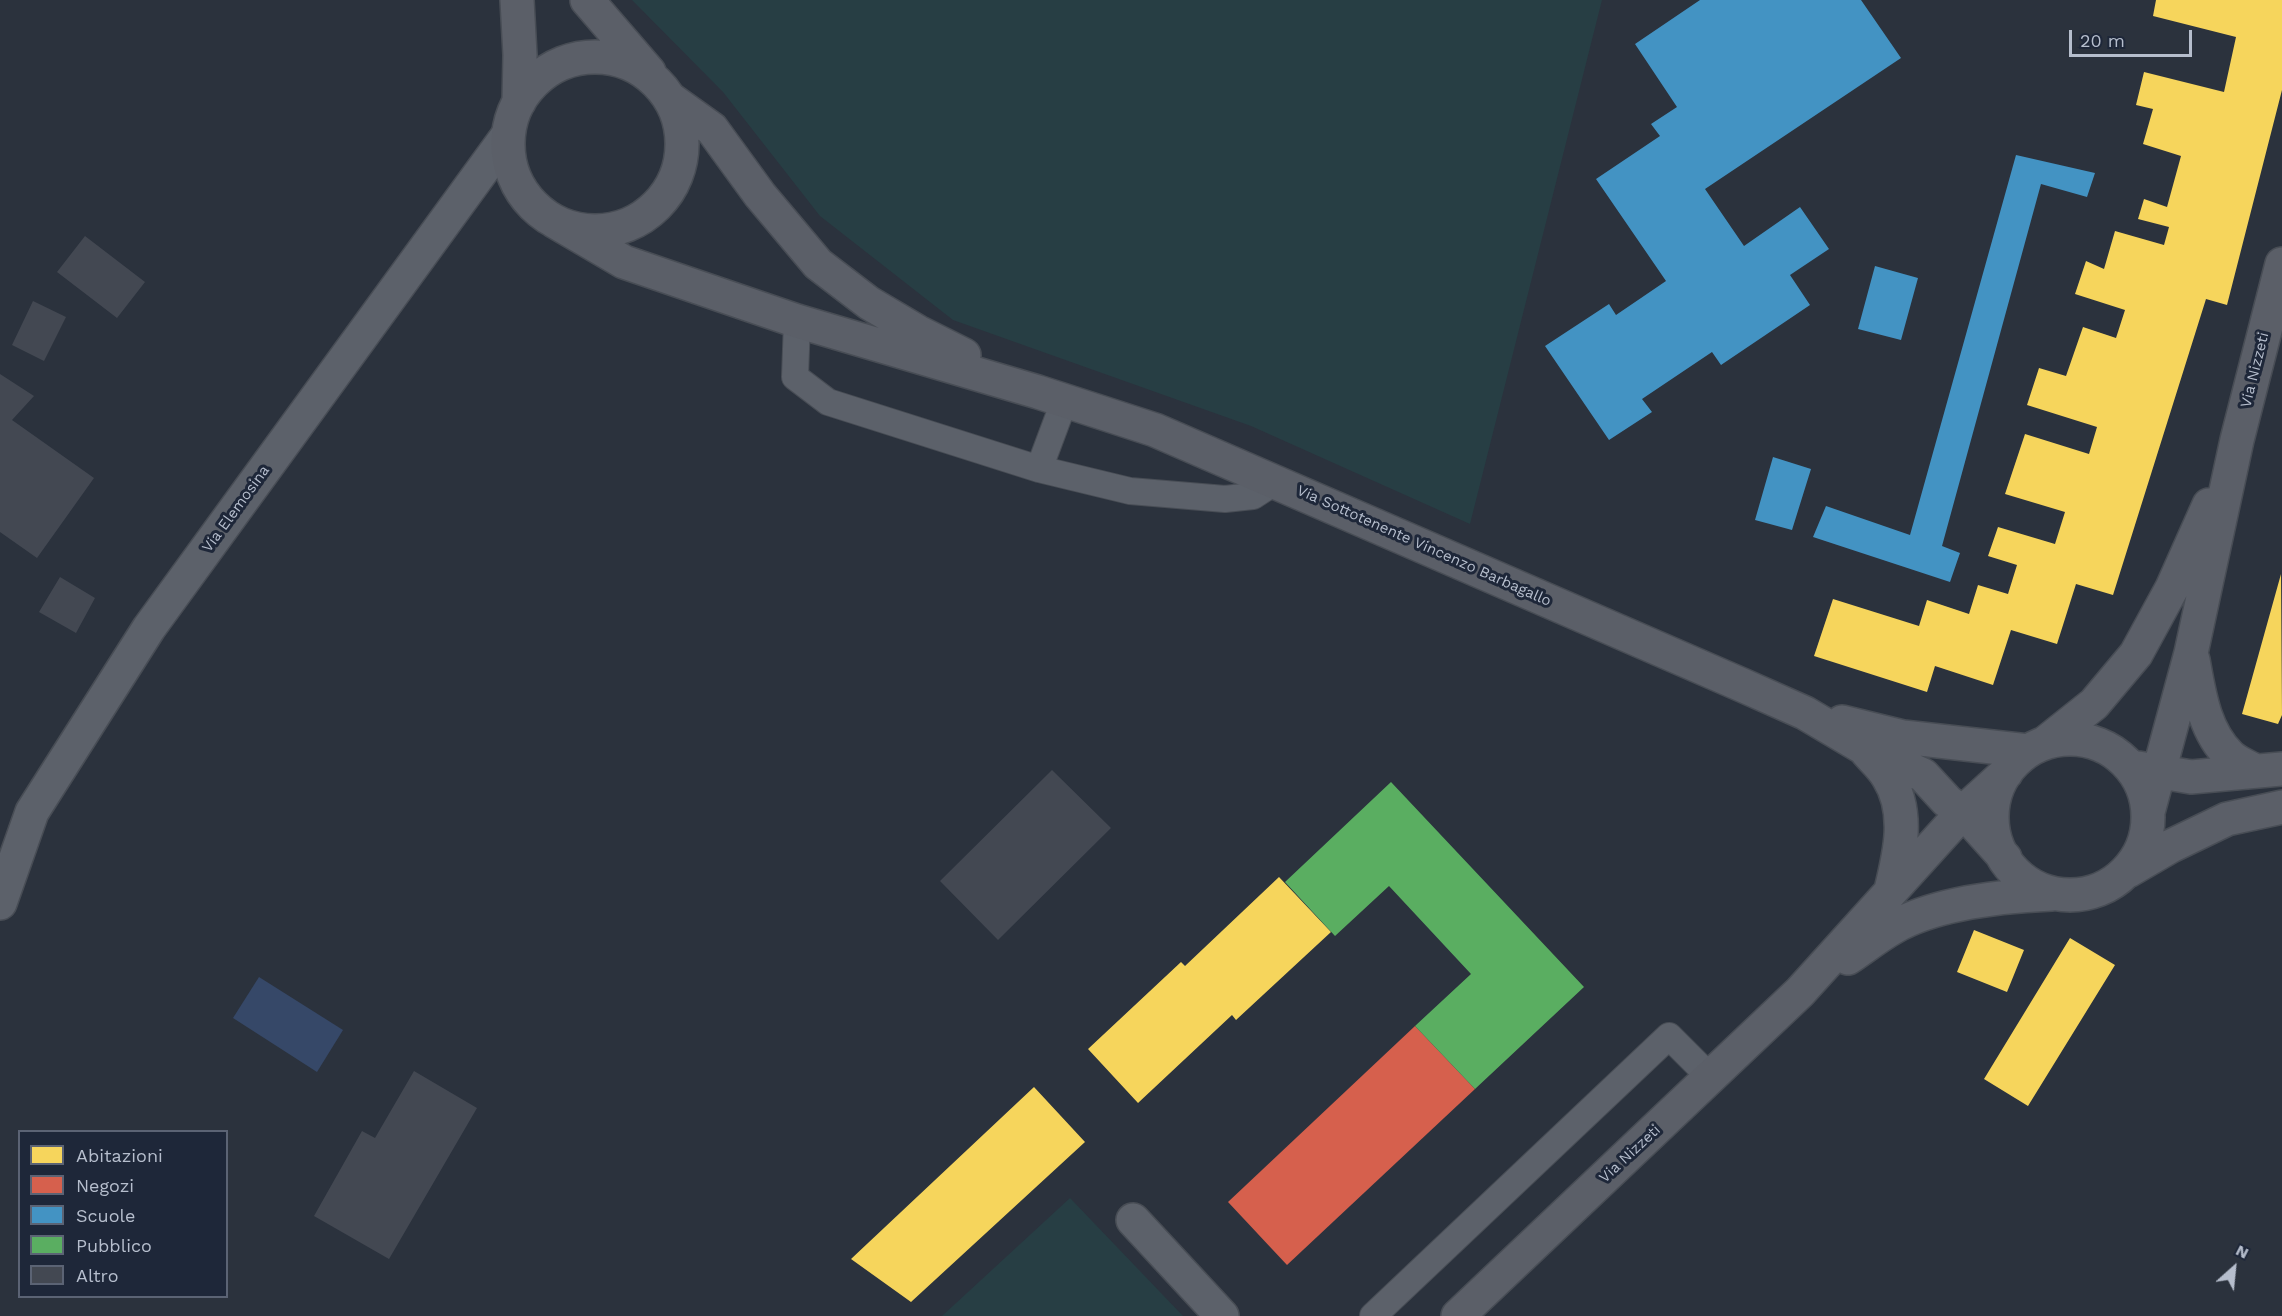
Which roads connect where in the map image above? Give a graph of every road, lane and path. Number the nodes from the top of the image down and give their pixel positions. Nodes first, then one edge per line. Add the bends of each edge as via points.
1 (517, 0) edge
2 (587, 0) edge
3 (664, 90) junction
4 (519, 102) junction
5 (508, 135) junction
6 (554, 221) junction
7 (2282, 264) edge
8 (797, 321) junction
9 (1051, 397) junction
10 (2237, 441) junction
11 (1039, 469) junction
12 (1276, 482) junction
13 (2191, 653) junction
14 (1805, 714) junction
15 (1864, 748) junction
16 (2026, 756) junction
17 (2144, 769) junction
18 (2268, 770) edge
19 (2282, 807) edge
20 (1962, 813) junction
21 (2005, 858) junction
22 (2121, 875) junction
23 (1890, 893) junction
24 (2064, 894) junction
25 (0, 903) edge
26 (1800, 992) junction
27 (1711, 1078) junction
28 (1133, 1220) dead end
29 (1222, 1316) edge
30 (1373, 1316) edge
31 (1458, 1316) edge

1 - 4 street
2 - 3 street
3 - 4 street via 630,64 599,56 567,61 538,77
3 - 6 street via 682,129 681,161 669,191 647,214 618,229 585,230
3 - 9 street via 712,129 760,195 818,264 869,303 918,332
4 - 5 street
5 - 6 street via 510,160 518,184 534,205
5 - 25 street, Via Elemosina via 149,628 32,812
6 - 8 street via 624,262
7 - 10 street, Via Nizzeti
8 - 9 street
8 - 11 lane via 795,377 828,402
9 - 11 lane
9 - 12 street, Via Sottotenente Vincenzo Barbagallo via 1155,430
10 - 13 street
10 - 16 street via 2172,588 2136,654 2094,704
11 - 12 lane via 1130,490 1225,498 1253,496
12 - 14 street, Via Sottotenente Vincenzo Barbagallo
13 - 17 street
13 - 18 street via 2199,697 2216,738 2231,757
14 - 15 street
14 - 16 street via 1903,737
15 - 20 street via 1923,775
15 - 23 street via 1888,777 1902,819 1900,852
16 - 17 street via 2065,739 2086,741
16 - 20 street
16 - 21 street via 1994,800 1992,821
17 - 18 street via 2191,777
17 - 22 street via 2148,812 2144,843
19 - 22 street via 2227,819
20 - 21 street
20 - 23 street
21 - 24 street via 2035,886
22 - 24 street via 2095,890
23 - 26 street
24 - 26 street via 2011,896 1931,912 1895,926
26 - 27 street, Via Nizzeti
27 - 30 lane via 1669,1036
27 - 31 street, Via Nizzeti
28 - 29 street

